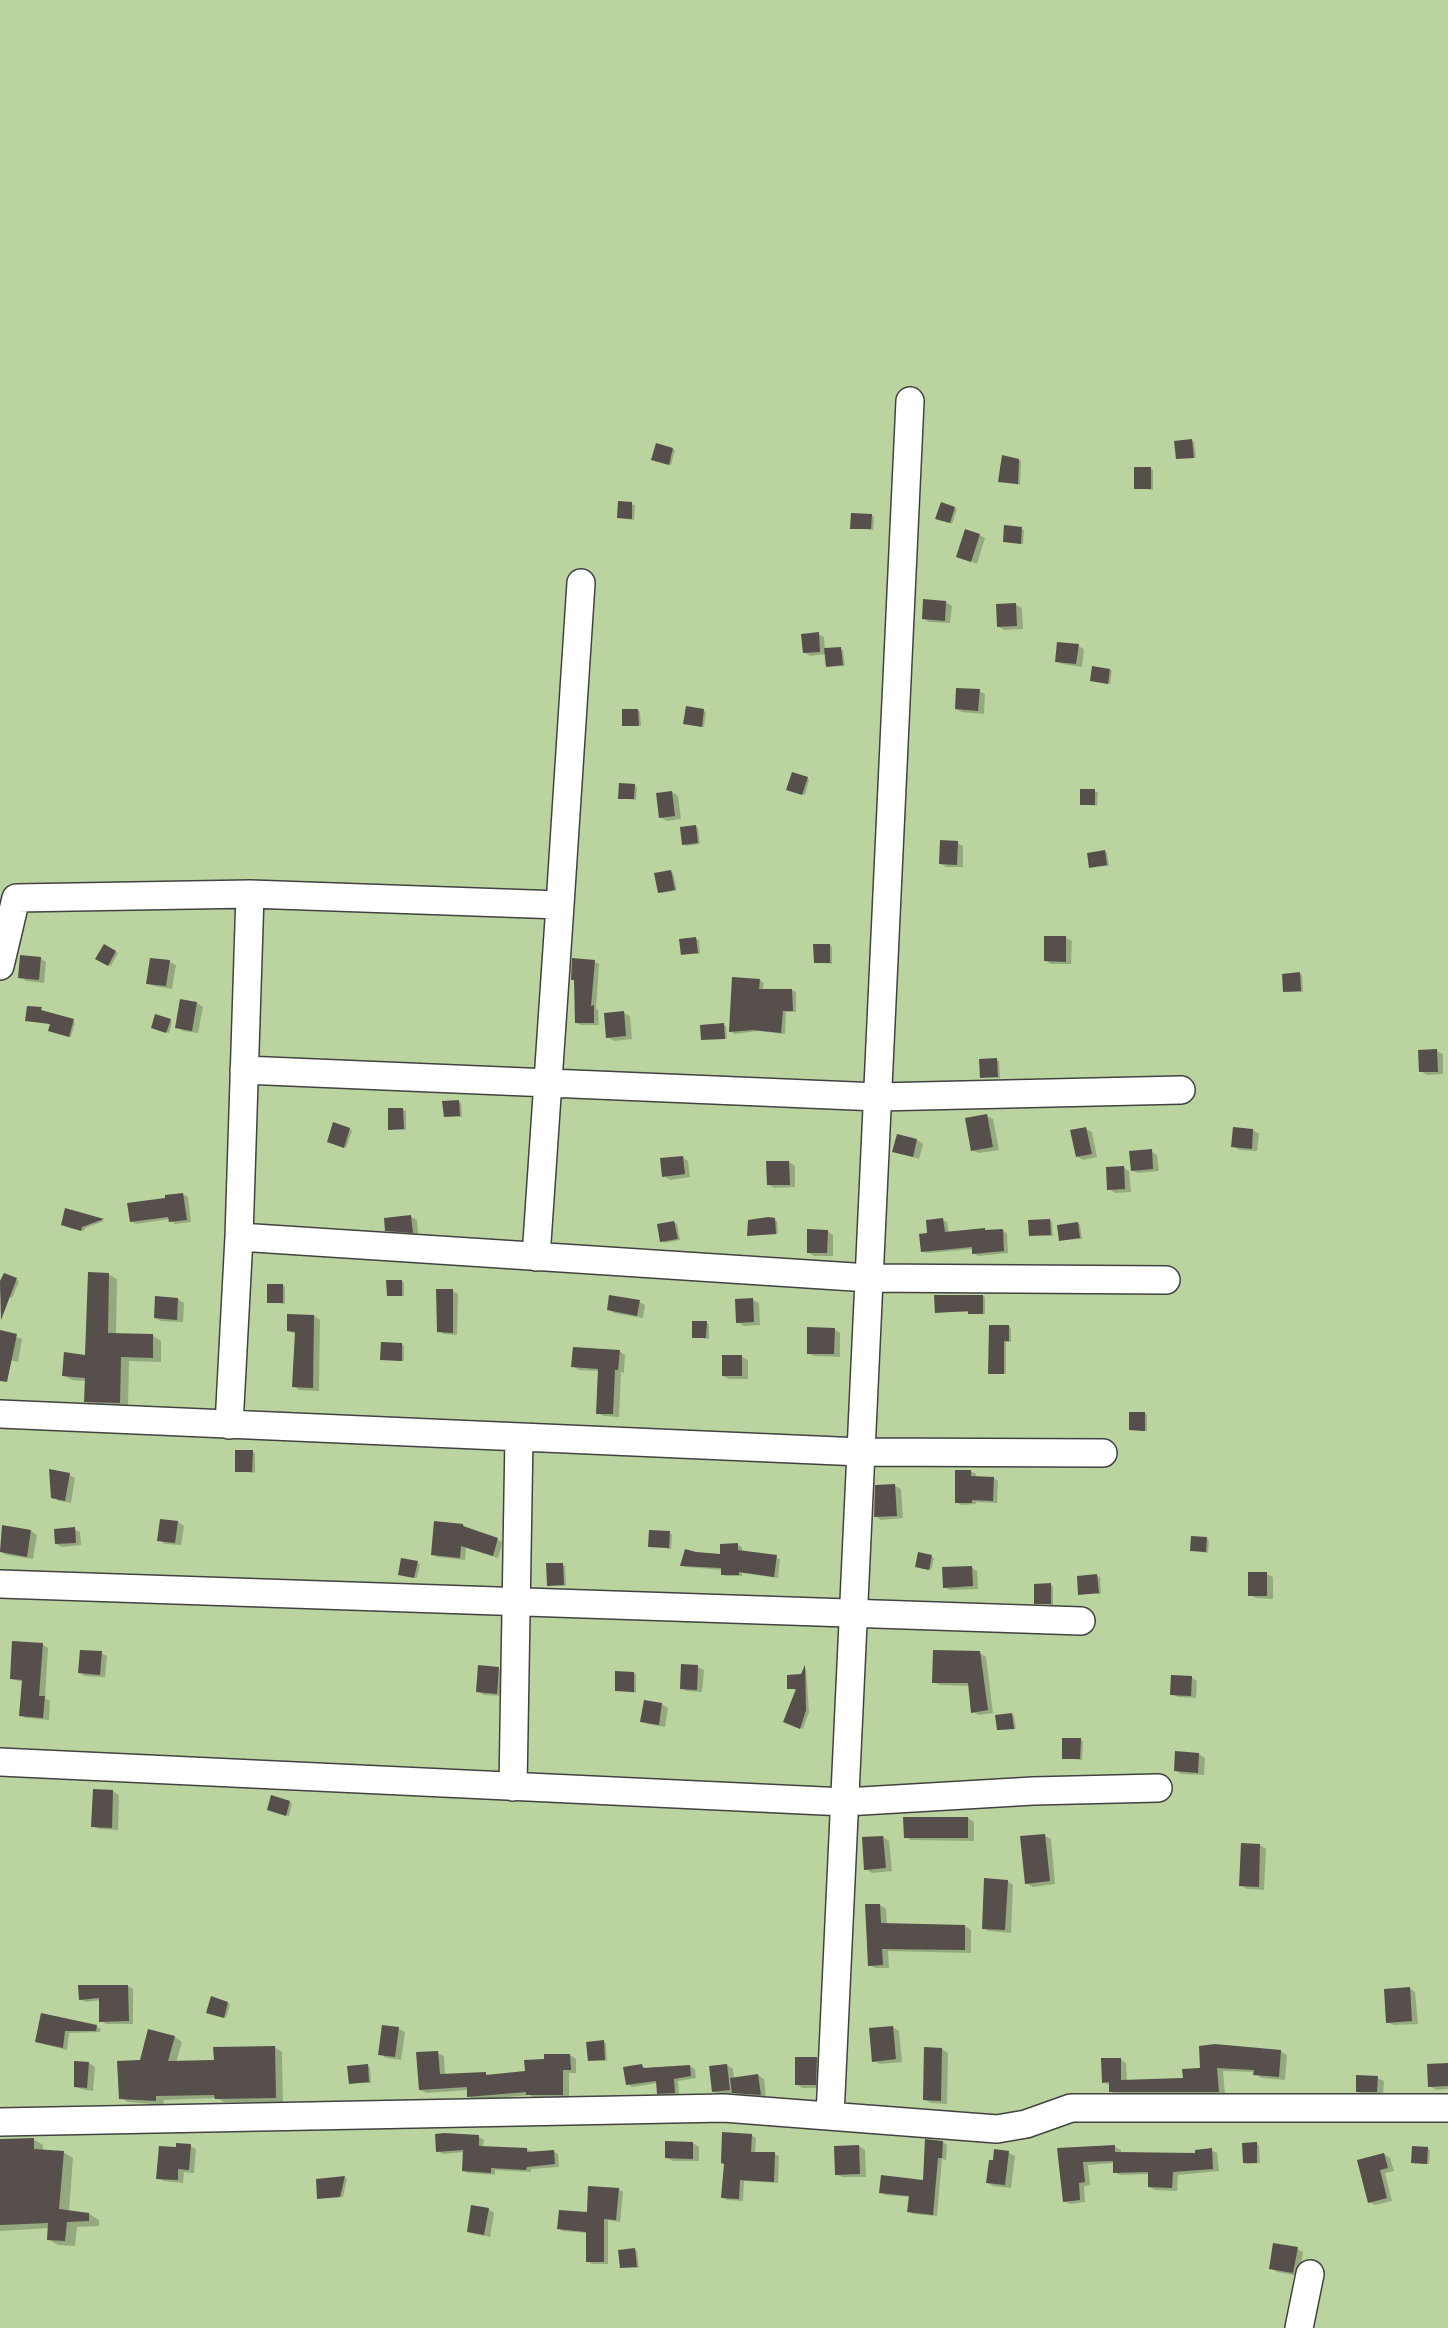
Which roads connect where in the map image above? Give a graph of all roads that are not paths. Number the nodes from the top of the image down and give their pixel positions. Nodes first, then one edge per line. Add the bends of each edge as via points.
1 (910, 401) dead end
2 (581, 583) dead end
3 (250, 894) junction
4 (560, 905) junction
5 (0, 966) edge
6 (244, 1070) junction
7 (548, 1083) junction
8 (1181, 1090) dead end
9 (878, 1097) junction
10 (240, 1237) junction
11 (536, 1257) junction
12 (869, 1278) junction
13 (1166, 1280) dead end
14 (0, 1414) edge
15 (229, 1425) junction
16 (519, 1437) junction
17 (861, 1452) junction
18 (1103, 1453) dead end
19 (0, 1584) edge
20 (516, 1602) junction
21 (854, 1614) junction
22 (1081, 1621) dead end
23 (0, 1762) edge
24 (513, 1787) junction
25 (1158, 1788) dead end
26 (845, 1802) junction
27 (1448, 2108) edge
28 (830, 2116) junction
29 (0, 2122) edge
30 (1310, 2274) dead end
31 (1299, 2328) edge

1 - 9 street
2 - 4 street
3 - 4 street
3 - 5 street via 16,898
3 - 6 street
4 - 7 street
6 - 7 street
6 - 10 street
7 - 9 street
7 - 11 street
8 - 9 street
9 - 12 street
10 - 11 street
10 - 15 street
11 - 12 street
12 - 13 street
12 - 17 street
14 - 15 street
15 - 16 street
16 - 17 street
16 - 20 street
17 - 18 street
17 - 21 street
19 - 20 street
20 - 21 street
20 - 24 street
21 - 22 street
21 - 26 street
23 - 24 street
24 - 26 street
25 - 26 street
26 - 28 street
27 - 28 street via 1071,2108 1026,2124 997,2129
28 - 29 street via 724,2108
30 - 31 street

